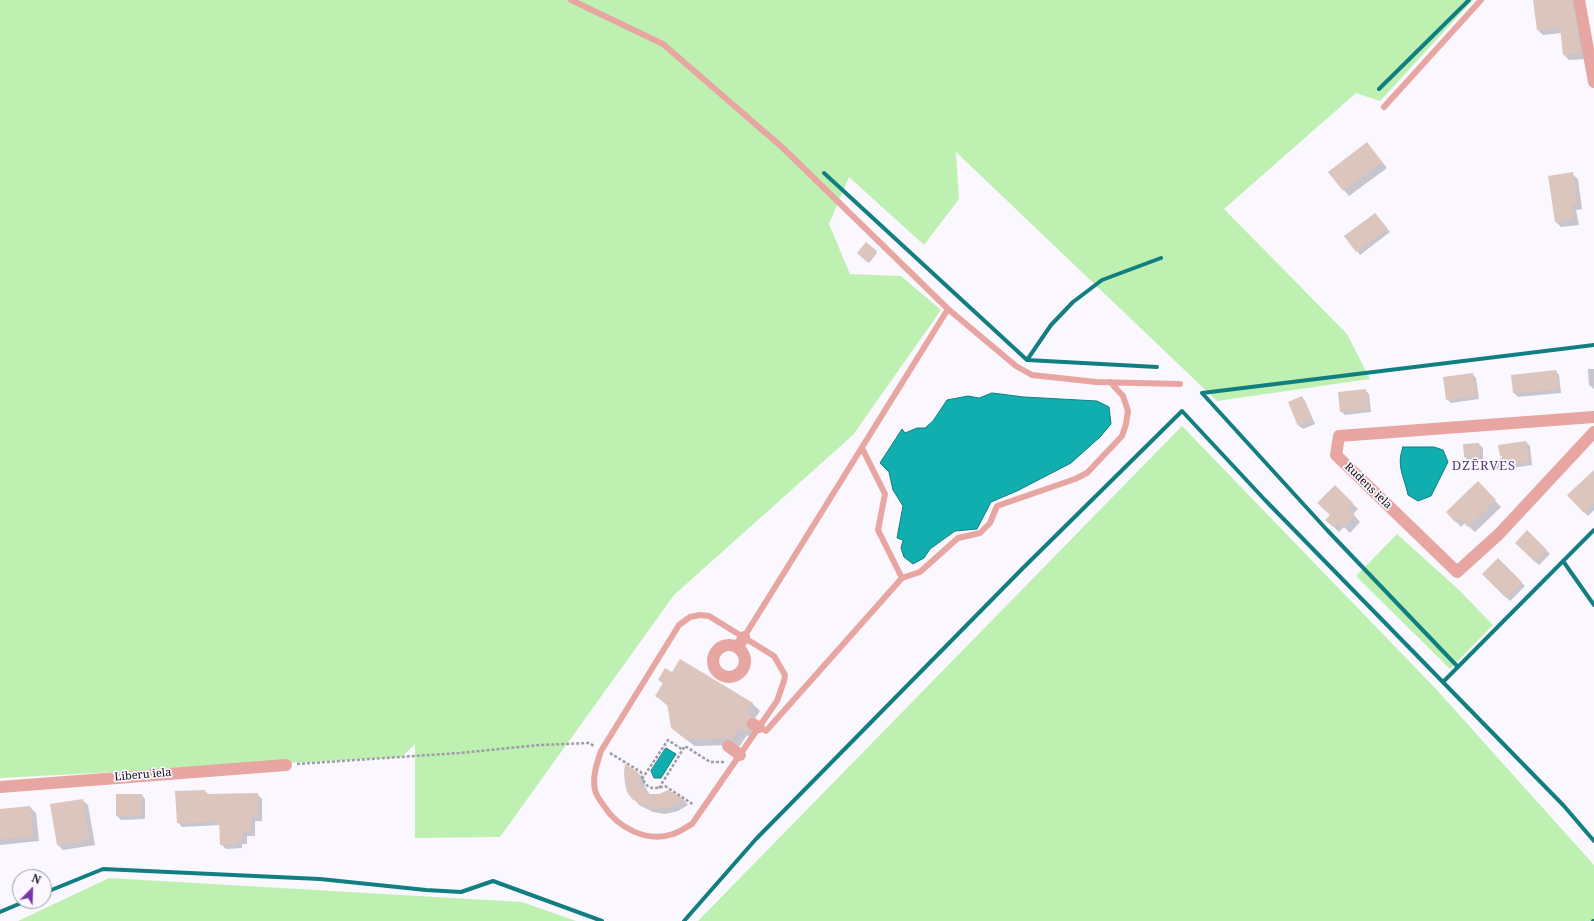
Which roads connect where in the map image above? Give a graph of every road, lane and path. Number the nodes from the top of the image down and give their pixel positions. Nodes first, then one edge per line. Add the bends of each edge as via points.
1 (571, 0) edge
2 (1481, 0) edge
3 (1579, 0) edge
4 (1594, 82) edge
5 (1384, 107) dead end
6 (948, 309) junction
7 (1110, 382) junction
8 (1180, 384) dead end
9 (1594, 417) edge
10 (1594, 432) edge
11 (862, 448) junction
12 (902, 578) junction
13 (741, 642) junction
14 (756, 726) junction
15 (728, 746) dead end
16 (602, 750) junction
17 (683, 750) junction
18 (739, 756) junction
19 (286, 765) joint
20 (642, 779) junction
21 (0, 787) edge
22 (659, 788) junction
23 (703, 810) junction

1 - 6 lane via 663,44 783,148
2 - 5 lane
3 - 4 street
6 - 7 lane via 1016,366 1032,375
6 - 11 lane
7 - 8 lane
7 - 12 lane via 1123,396 1128,411 1126,424 1122,436 1087,473 997,506 990,523 980,533 958,538 920,572
9 - 10 street, Rudens iela via 1339,436 1336,455 1457,572 1499,534
11 - 12 lane via 884,494 878,530
11 - 13 lane
12 - 14 lane via 766,731
13 - 14 lane via 774,656 785,675 777,701
13 - 16 lane via 709,616 690,617 680,625
14 - 18 lane
15 - 18 street
16 - 19 path via 589,743 538,745
16 - 20 path via 640,772
16 - 23 lane via 595,770 595,791 608,813 627,829 655,836 673,835 692,824
17 - 18 path via 685,746 710,762 722,762
17 - 20 path via 668,740
17 - 22 path
18 - 23 lane
19 - 21 street, Liberu iela
20 - 22 path via 649,787
22 - 23 path via 665,786

